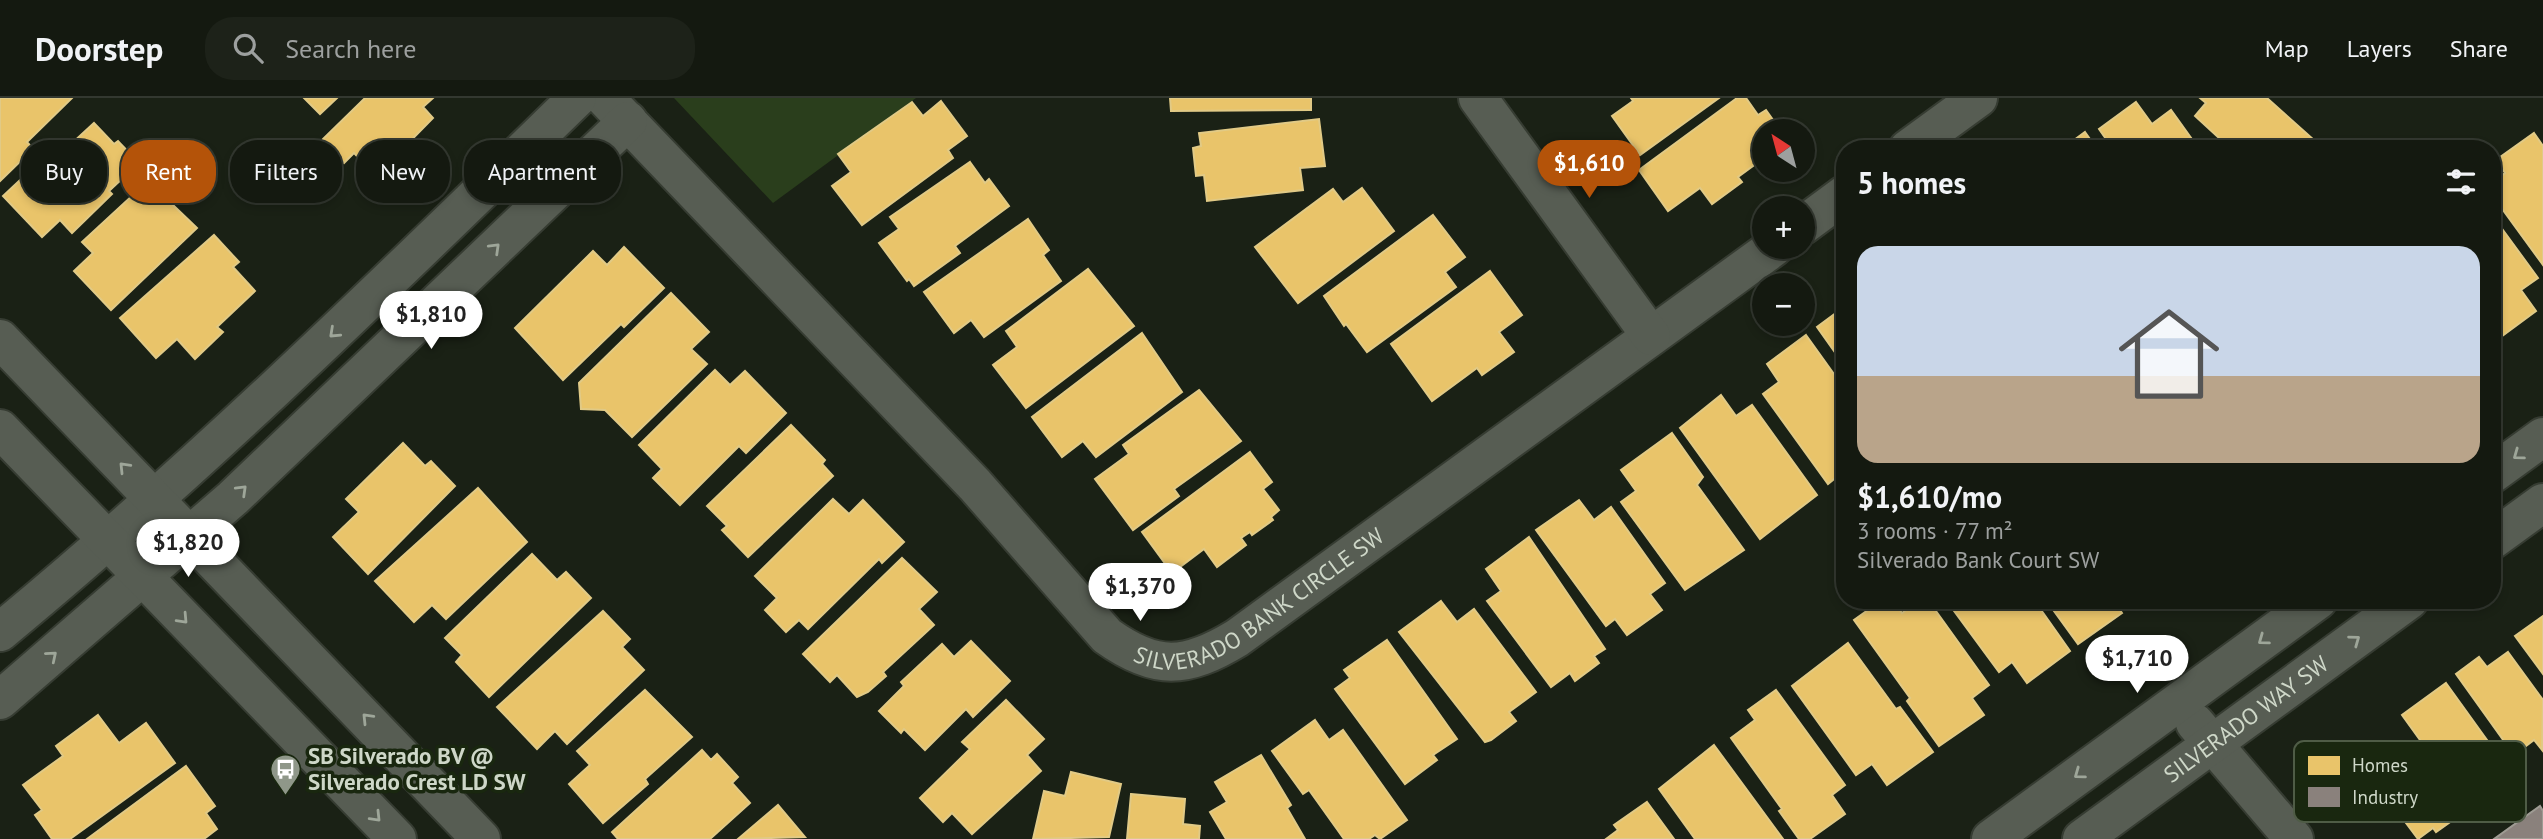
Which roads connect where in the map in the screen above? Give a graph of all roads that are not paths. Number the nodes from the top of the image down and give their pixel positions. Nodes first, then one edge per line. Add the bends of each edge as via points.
1 (577, 98) edge
2 (1478, 98) edge
3 (1978, 98) edge
4 (617, 110) edge
5 (1920, 140) edge
6 (1836, 201) edge
7 (1815, 216) edge
8 (1758, 259) edge
9 (1651, 337) junction
10 (0, 339) edge
11 (0, 429) edge
12 (2543, 436) edge
13 (2501, 467) edge
14 (155, 499) junction
15 (2543, 503) edge
16 (2501, 533) edge
17 (192, 536) junction
18 (108, 540) junction
19 (145, 578) junction
20 (2306, 609) edge
21 (2397, 609) edge
22 (0, 632) edge
23 (0, 700) edge
24 (2179, 701) junction
25 (2211, 744) junction
26 (397, 839) edge
27 (481, 839) edge
28 (1991, 839) edge
29 (2082, 839) edge
30 (2294, 839) edge

1 -> 14 street via 355,314
2 - 9 street
3 - 5 street
4 - 9 street, SILVERADO BANK CIRCLE SW via 966,474 1107,636 1133,654 1186,663 1212,654
17 -> 4 street, SILVERADO BANK CIRCLE SW
6 - 7 street
8 - 9 street, SILVERADO BANK CIRCLE SW
14 -> 10 street
11 - 18 street
12 -> 13 street
14 - 17 street
14 - 18 street
15 - 16 street
17 - 19 street, SILVERADO BANK CIRCLE SW
27 -> 17 street
18 - 19 street
18 - 22 street
23 -> 19 street, SILVERADO BANK CIRCLE SW
19 -> 26 street
20 -> 24 street
25 -> 21 street, SILVERADO WAY SW
24 - 25 street
24 -> 28 street
25 - 29 street, SILVERADO WAY SW
25 - 30 street

